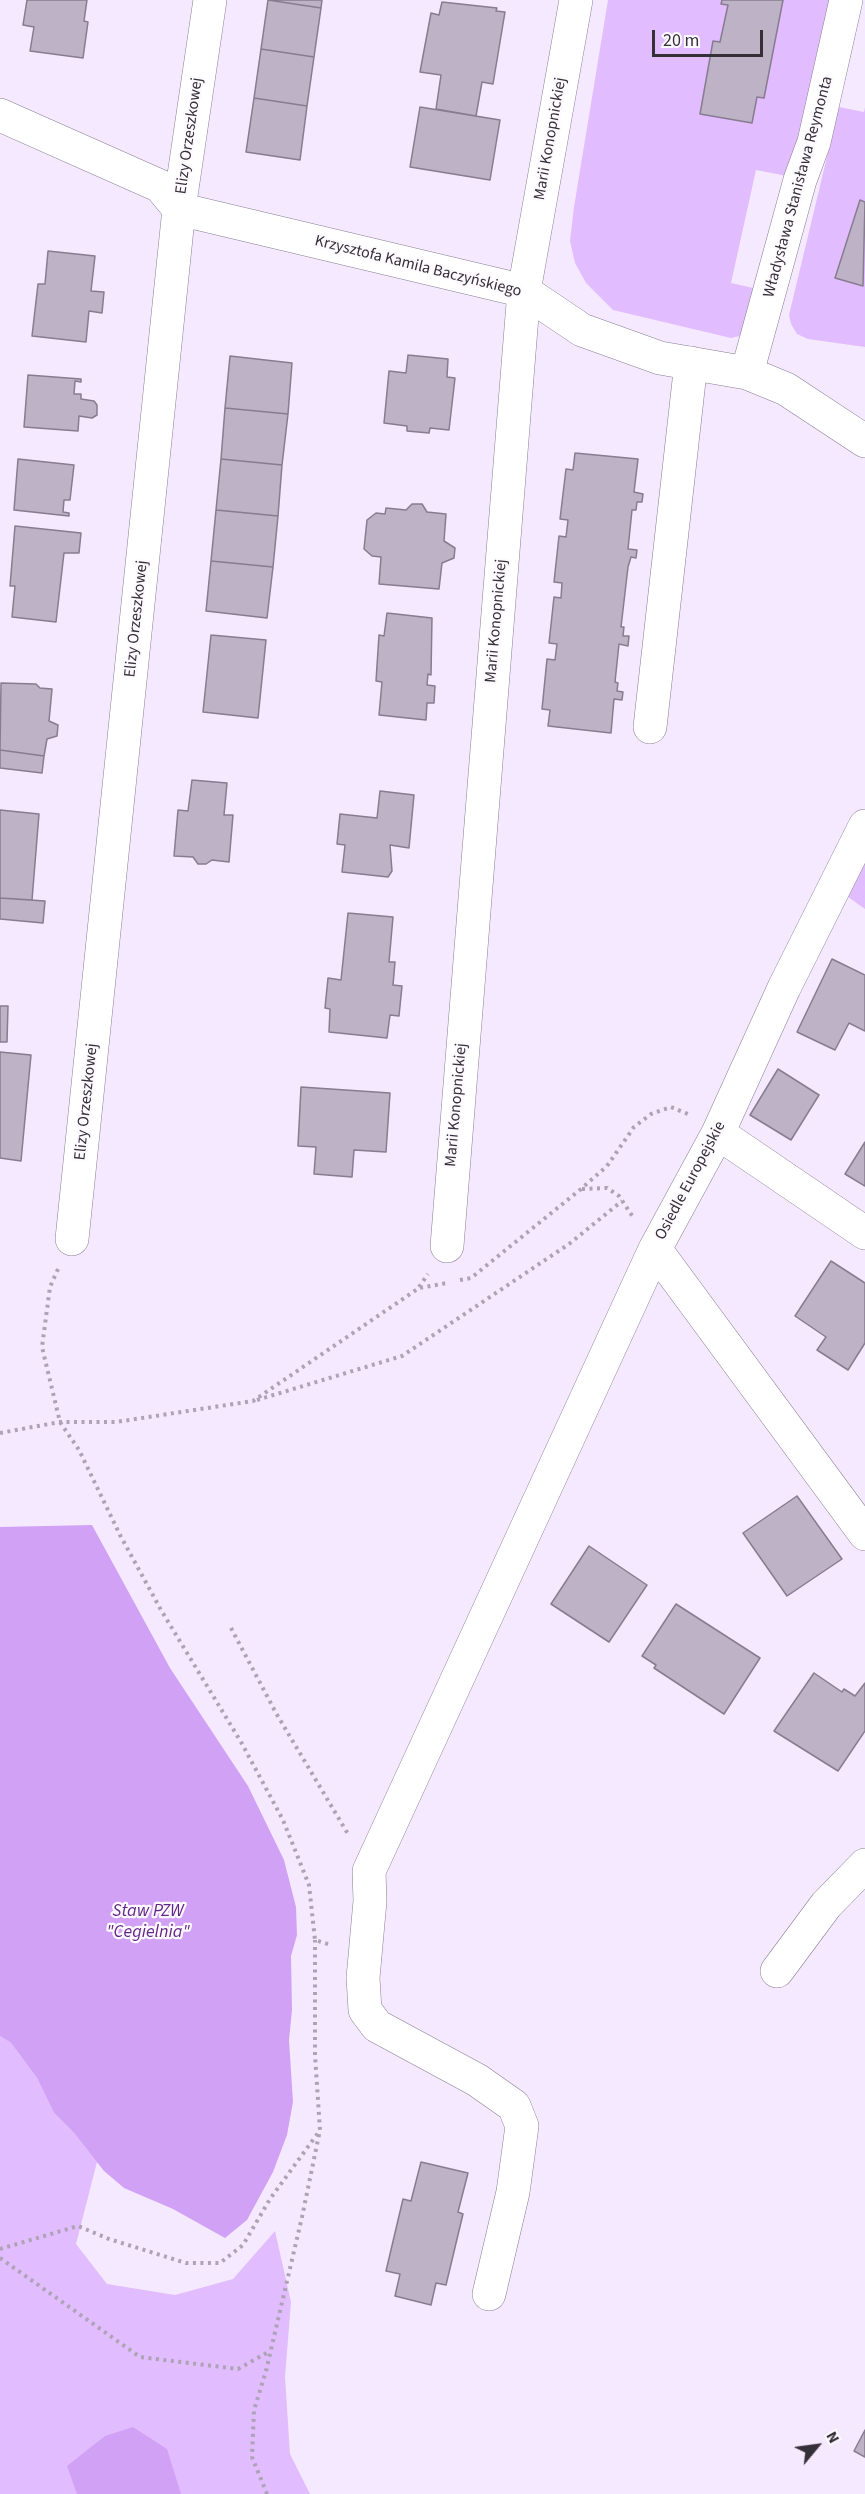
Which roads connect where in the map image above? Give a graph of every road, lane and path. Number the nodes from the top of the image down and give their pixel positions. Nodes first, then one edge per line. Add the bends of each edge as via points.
1 (210, 0) edge
2 (576, 0) edge
3 (846, 0) edge
4 (0, 115) edge
5 (179, 209) junction
6 (524, 291) junction
7 (691, 363) junction
8 (747, 373) junction
9 (865, 441) edge
10 (650, 727) dead end
11 (865, 826) edge
12 (718, 1133) junction
13 (581, 1189) junction
14 (622, 1201) junction
15 (865, 1233) edge
16 (72, 1239) joint
17 (447, 1246) dead end
18 (655, 1249) junction
19 (253, 1401) junction
20 (60, 1422) junction
21 (0, 1433) edge
22 (865, 1534) edge
23 (231, 1628) dead end
24 (865, 1865) edge
25 (369, 1871) junction
26 (315, 1940) junction
27 (337, 1940) dead end
28 (777, 1971) dead end
29 (320, 2130) junction
30 (0, 2250) edge
31 (0, 2258) edge
32 (489, 2295) dead end
33 (271, 2350) junction
34 (267, 2494) edge

1 - 5 street, Elizy Orzeszkowej
2 - 6 street, Marii Konopnickiej
3 - 8 street, Władysława Stanisława Reymonta via 814,142
4 - 5 street via 160,186
5 - 6 street, Krzysztofa Kamila Baczyńskiego
5 - 16 street, Elizy Orzeszkowej
6 - 7 street, Krzysztofa Kamila Baczyńskiego via 582,330 660,358
6 - 17 street, Marii Konopnickiej
7 - 8 street, Krzysztofa Kamila Baczyńskiego
7 - 10 street
8 - 9 street, Krzysztofa Kamila Baczyńskiego via 786,389
11 - 12 street, Osiedle Europejskie via 784,988
12 - 13 path via 702,1119 670,1107 651,1114 634,1127 607,1167
12 - 15 street
12 - 18 street, Osiedle Europejskie
13 - 14 path via 606,1188
13 - 19 path via 471,1278 419,1288
14 - 18 path
14 - 19 path via 569,1244 402,1356
16 - 20 path via 50,1287 42,1347
18 - 22 street, Osiedle Europejskie
18 - 25 street
19 - 20 path via 116,1422
20 - 21 path
20 - 26 path via 79,1449 161,1610 283,1820 309,1885
23 - 25 path
24 - 28 street via 826,1905
25 - 32 street via 365,2010 377,2026 477,2080 514,2106 522,2126 513,2192
26 - 27 path via 329,1947
26 - 29 path via 315,2055
29 - 30 path via 270,2199 243,2246 220,2263 186,2262 78,2226
29 - 33 path
31 - 33 path via 140,2357 238,2369
33 - 34 path via 254,2410 252,2457

